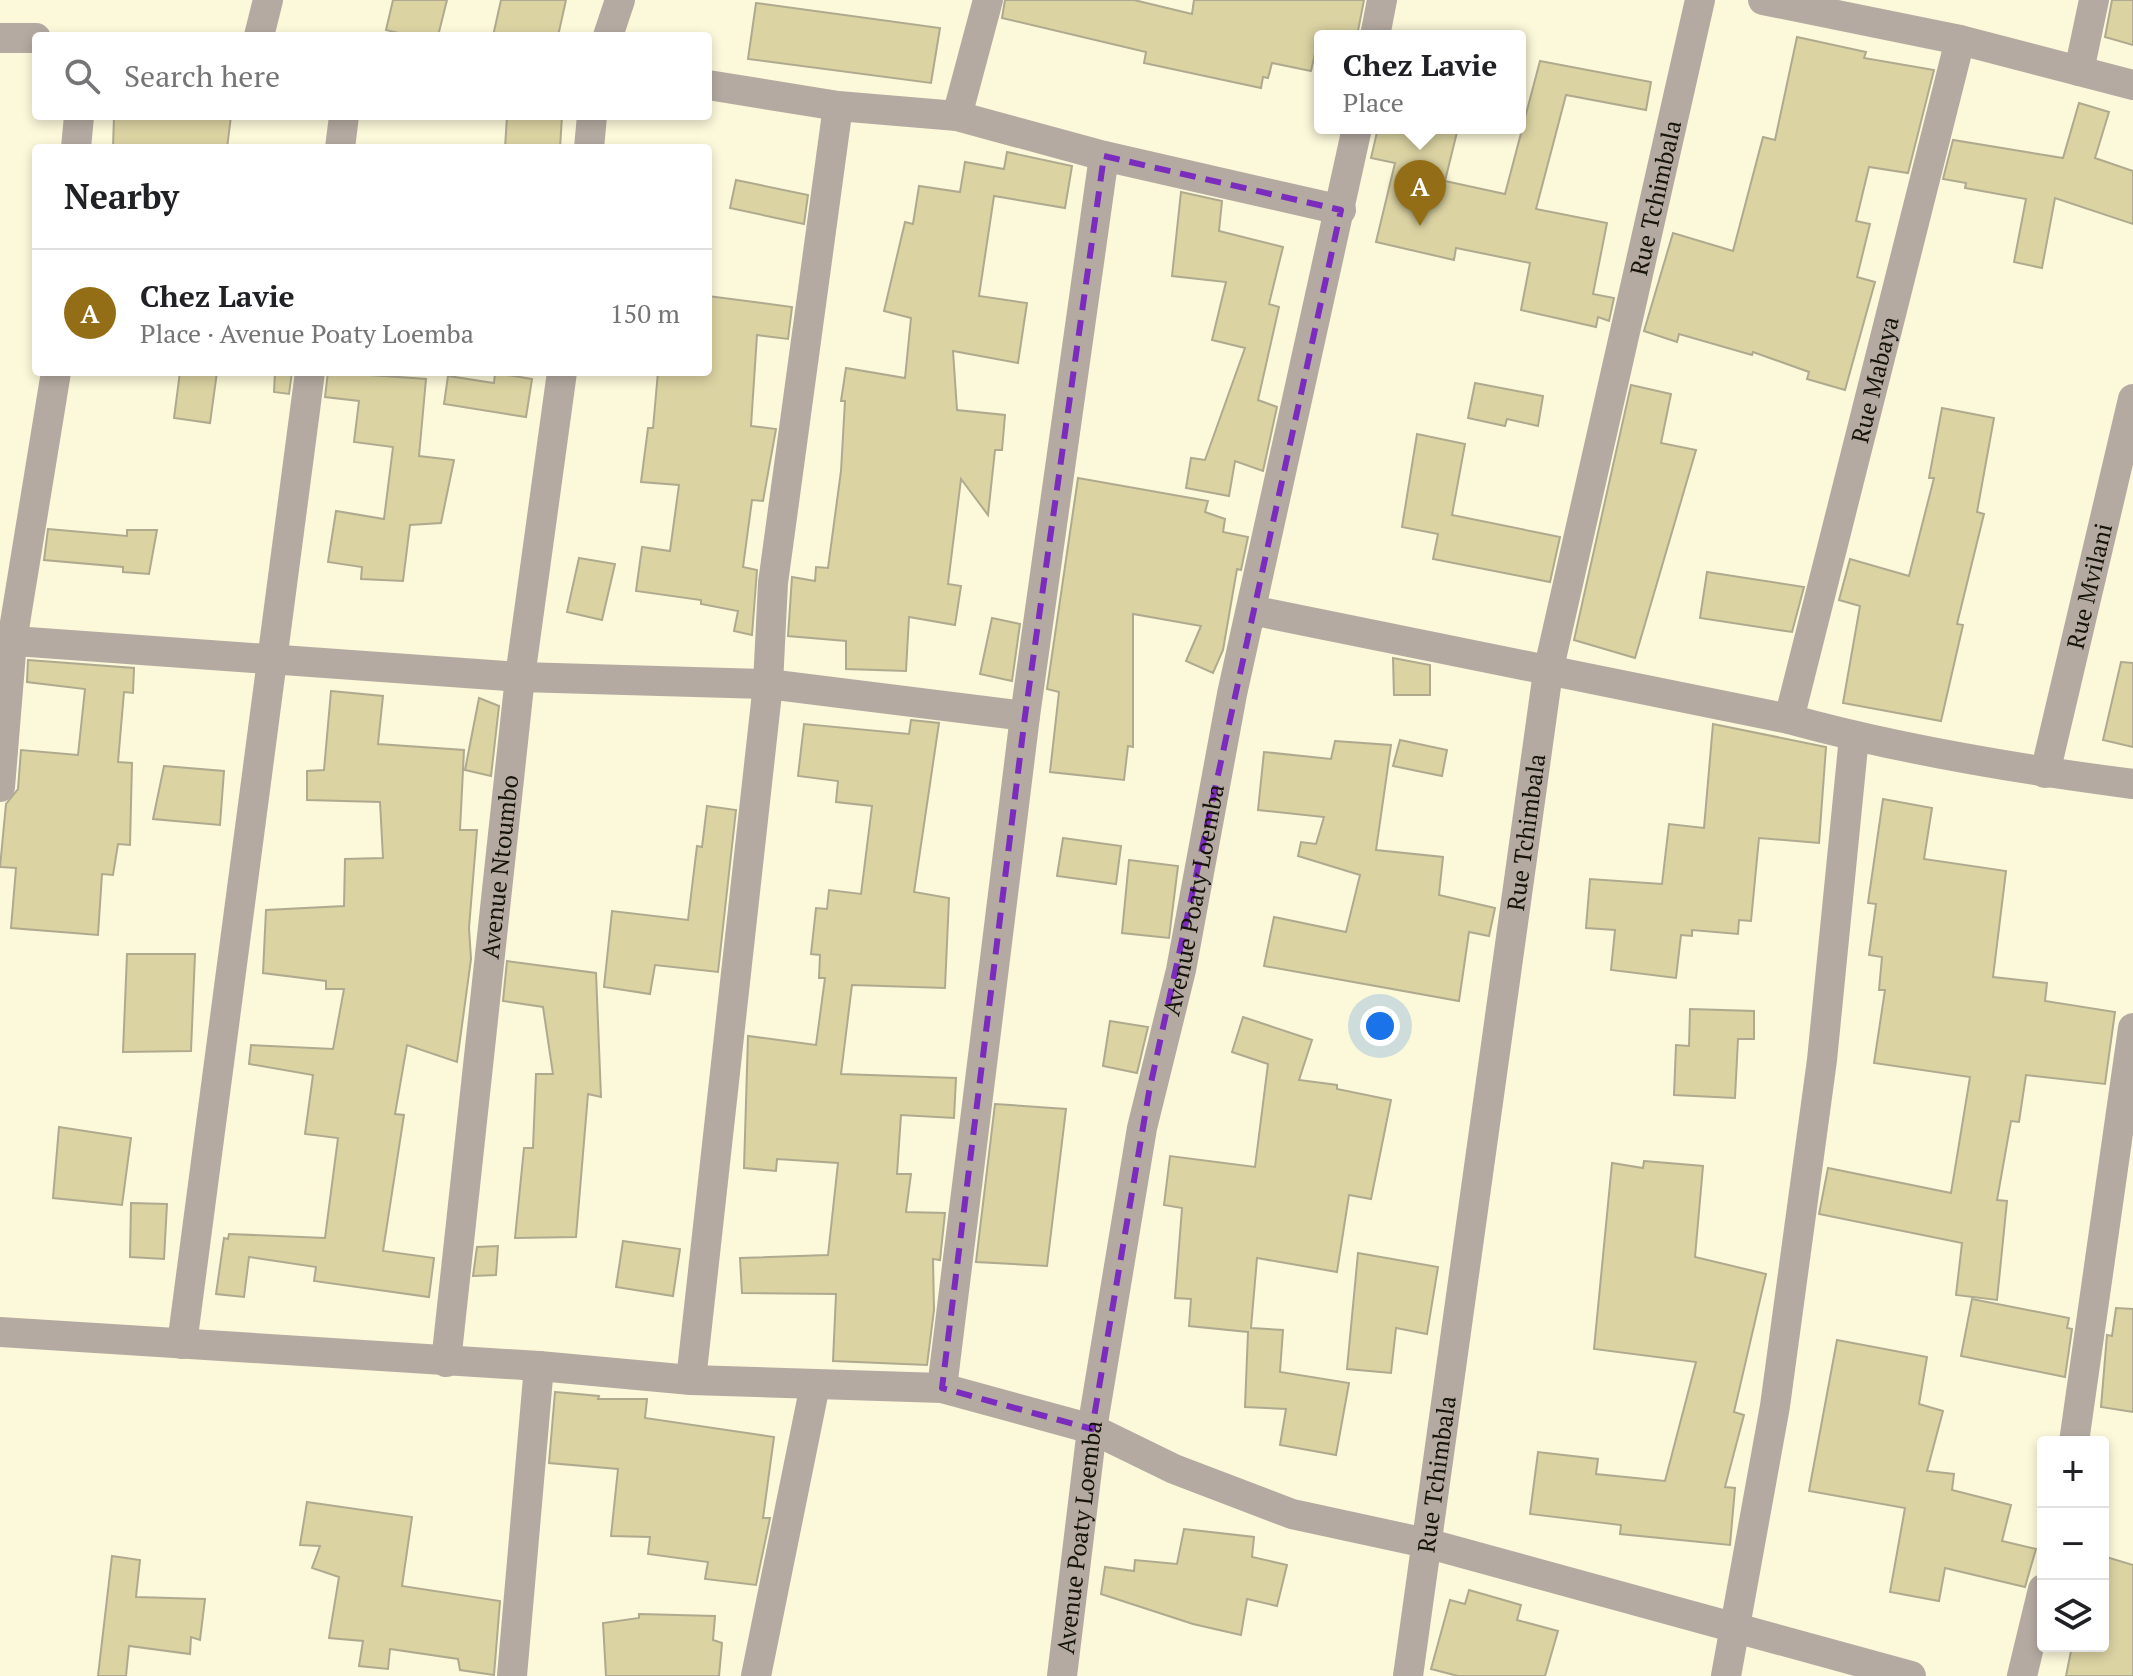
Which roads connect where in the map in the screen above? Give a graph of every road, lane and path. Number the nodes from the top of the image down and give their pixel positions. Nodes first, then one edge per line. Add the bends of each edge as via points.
1 (268, 0) edge
2 (620, 0) edge
3 (988, 0) edge
4 (1382, 0) edge
5 (1700, 0) edge
6 (1763, 0) edge
7 (2094, 0) edge
8 (1376, 30) edge
9 (260, 32) edge
10 (609, 32) edge
11 (0, 38) edge
12 (32, 38) edge
13 (1960, 40) junction
14 (2079, 71) junction
15 (2133, 85) edge
16 (712, 86) edge
17 (838, 106) junction
18 (957, 116) junction
19 (79, 120) edge
20 (344, 120) edge
21 (592, 120) edge
22 (1356, 134) edge
23 (76, 144) edge
24 (340, 144) edge
25 (589, 144) edge
26 (1104, 156) junction
27 (1341, 210) junction
28 (55, 376) edge
29 (309, 376) edge
30 (561, 376) edge
31 (2133, 399) edge
32 (1251, 610) junction
33 (6, 641) edge
34 (272, 660) junction
35 (1548, 672) junction
36 (520, 677) junction
37 (768, 684) junction
38 (1025, 716) junction
39 (1789, 719) junction
40 (1854, 737) junction
41 (2045, 773) junction
42 (2133, 784) edge
43 (0, 787) edge
44 (2133, 1028) edge
45 (0, 1332) edge
46 (182, 1344) junction
47 (446, 1362) junction
48 (539, 1366) junction
49 (691, 1380) junction
50 (815, 1385) junction
51 (942, 1388) junction
52 (1092, 1429) junction
53 (2075, 1436) edge
54 (1426, 1543) junction
55 (2037, 1614) edge
56 (1733, 1625) junction
57 (512, 1676) edge
58 (756, 1676) edge
59 (1062, 1676) edge
60 (1408, 1676) edge
61 (1726, 1676) edge
62 (1911, 1676) edge
63 (2022, 1676) edge

1 - 9 street
2 - 10 street
3 - 18 street
4 - 8 street
5 - 35 street, Rue Tchimbala
6 - 13 street
7 - 14 street
11 - 12 street
13 - 14 street
13 - 39 street, Rue Mabaya
14 - 15 street
16 - 17 street
17 - 18 street
17 - 37 street via 773,583
18 - 26 street
19 - 23 street
20 - 24 street
21 - 25 street
22 - 27 street, Avenue Poaty Loemba
26 - 27 street
26 - 38 street
27 - 32 street, Avenue Poaty Loemba
28 - 33 street
29 - 34 street
30 - 36 street, Avenue Ntoumbo
31 - 41 street, Rue Mvilani
32 - 35 street
32 - 52 street, Avenue Poaty Loemba via 1181,970 1142,1128
33 - 34 street
33 - 43 street
34 - 36 street
34 - 46 street
35 - 39 street
35 - 54 street, Rue Tchimbala
36 - 37 street
36 - 47 street, Avenue Ntoumbo
37 - 38 street
37 - 49 street
38 - 51 street
39 - 40 street
40 - 41 street
40 - 56 street via 1822,1060 1775,1406
41 - 42 street
44 - 53 street
45 - 46 street
46 - 47 street
47 - 48 street
48 - 49 street
48 - 57 street
49 - 50 street
50 - 51 street
50 - 58 street
51 - 52 street
52 - 54 street via 1174,1469 1292,1514
52 - 59 street, Avenue Poaty Loemba
54 - 56 street
54 - 60 street, Rue Tchimbala
55 - 63 street
56 - 61 street
56 - 62 street

